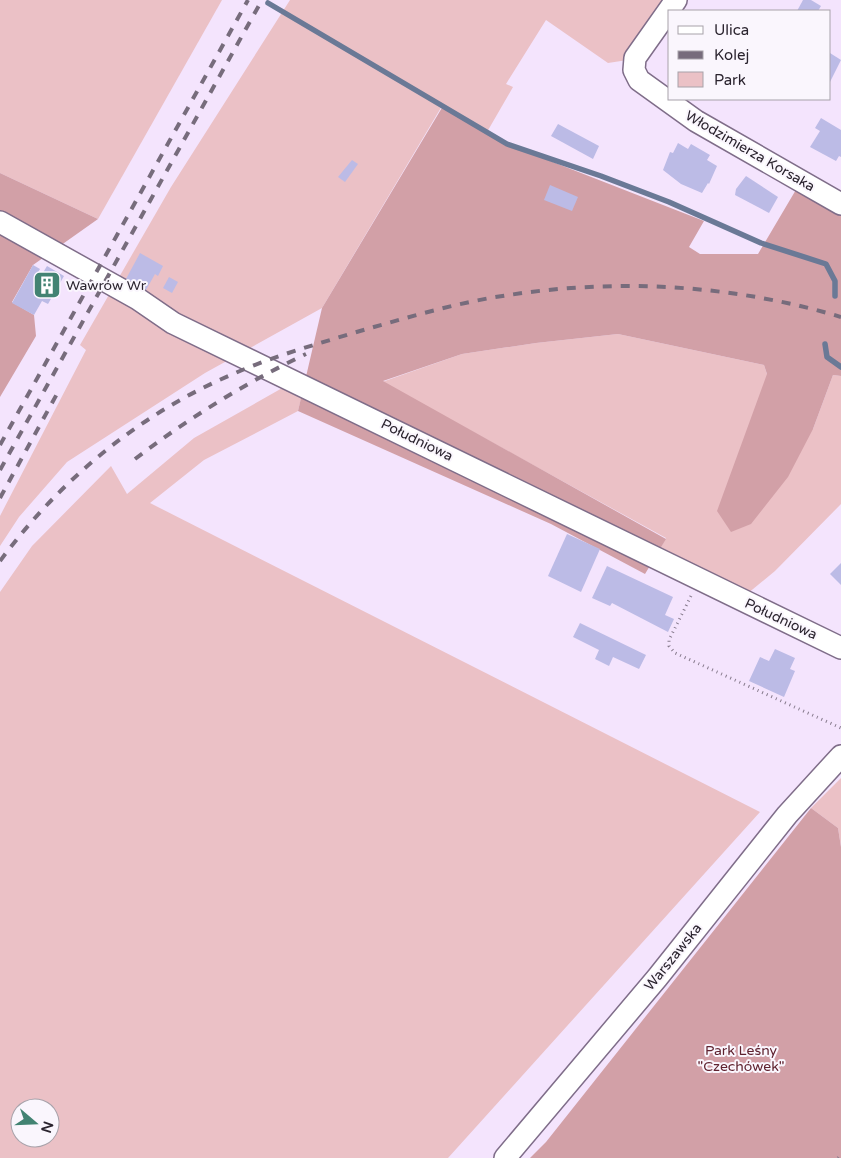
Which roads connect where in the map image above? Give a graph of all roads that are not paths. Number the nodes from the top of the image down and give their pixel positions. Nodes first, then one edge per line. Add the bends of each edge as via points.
1 (668, 11) edge
2 (841, 204) edge
3 (0, 222) edge
4 (841, 648) edge
5 (841, 756) edge
6 (505, 1158) edge

1 - 2 street, Włodzimierza Korsaka via 635,58 634,70 639,80 696,121
3 - 4 street, Południowa via 138,299 173,323
5 - 6 street, Warszawska via 787,815 657,978

